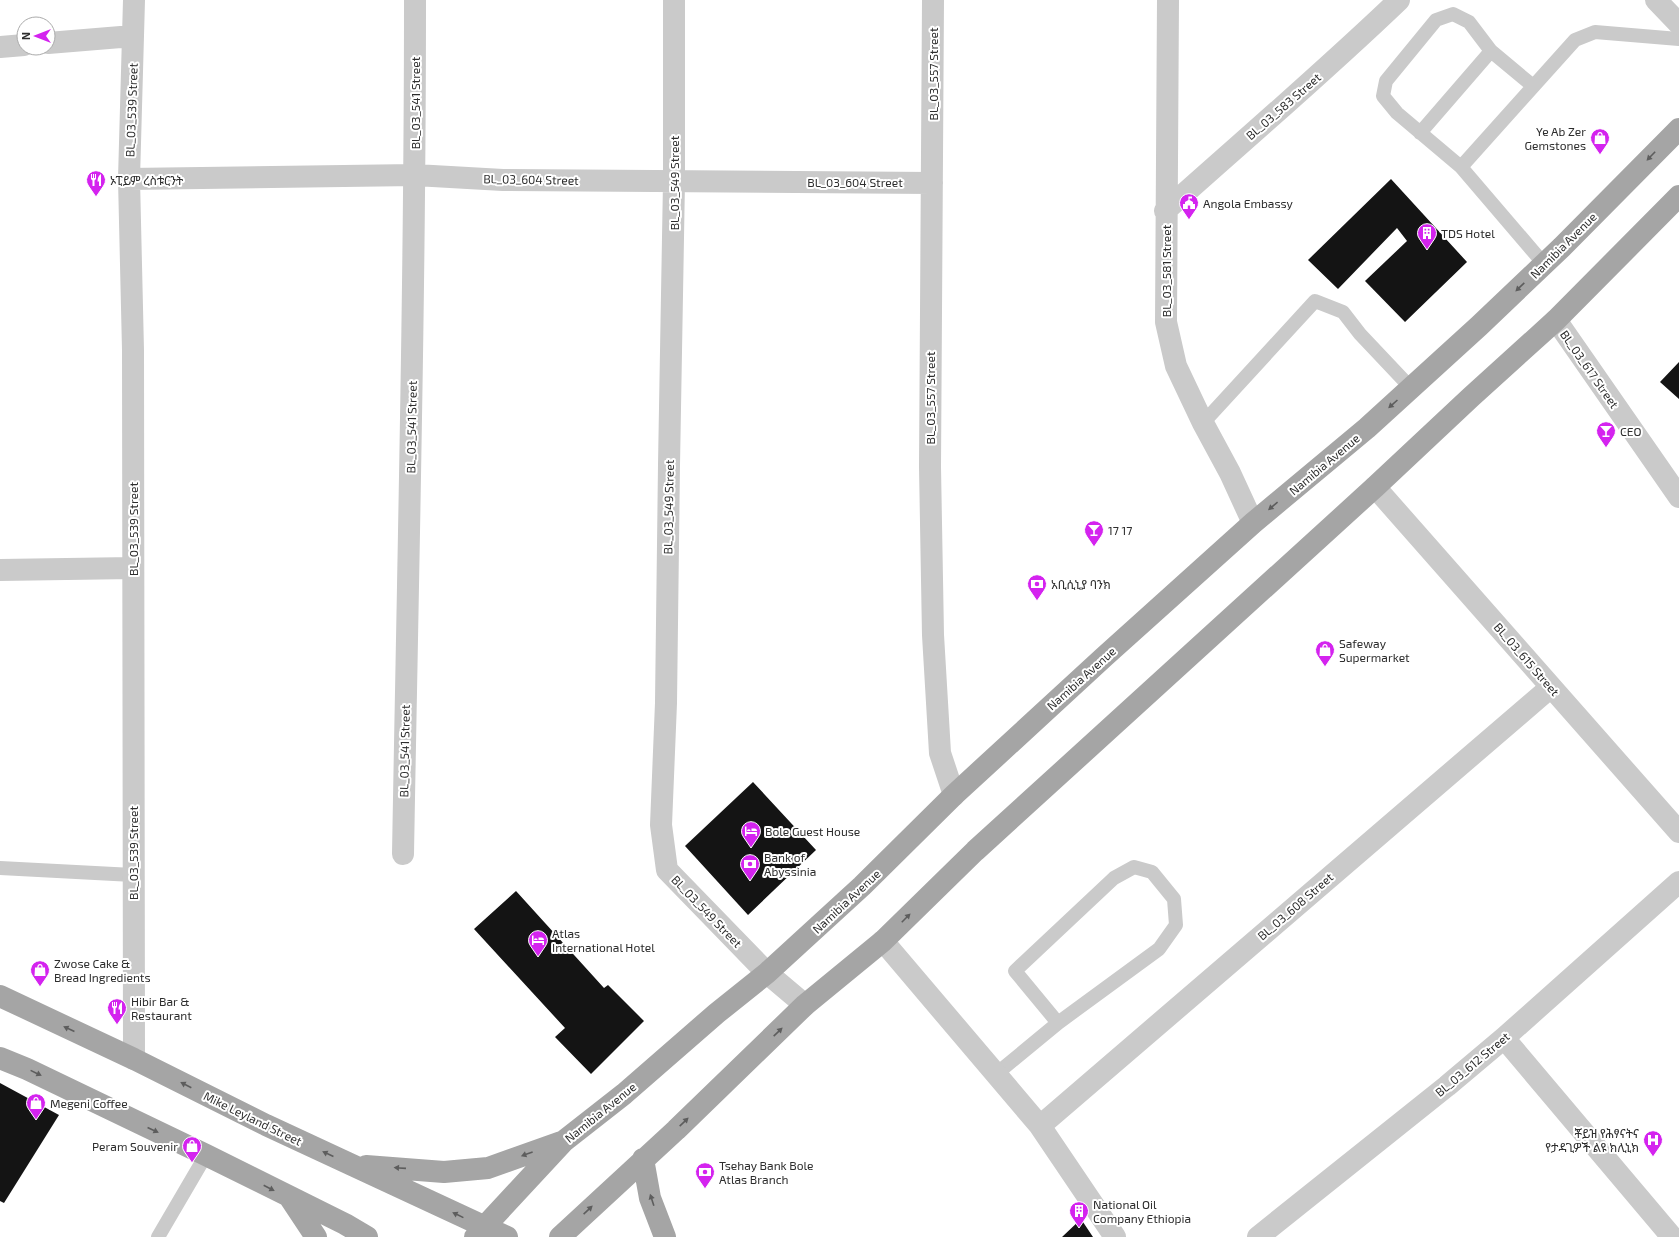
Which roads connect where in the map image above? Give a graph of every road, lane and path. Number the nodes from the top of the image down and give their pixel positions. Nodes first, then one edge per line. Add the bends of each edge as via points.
1 (134, 0) edge
2 (415, 0) edge
3 (674, 0) edge
4 (933, 0) edge
5 (1168, 0) edge
6 (1399, 0) edge
7 (1656, 0) edge
8 (1679, 24) edge
9 (134, 36) junction
10 (1679, 39) edge
11 (56, 42) edge
12 (16, 46) edge
13 (0, 47) edge
14 (1492, 51) junction
15 (1533, 86) junction
16 (1679, 129) edge
17 (1420, 133) junction
18 (1461, 167) junction
19 (415, 175) junction
20 (129, 178) junction
21 (674, 181) junction
22 (932, 183) junction
23 (1679, 196) edge
24 (1165, 211) junction
25 (1544, 264) junction
26 (1556, 320) junction
27 (1410, 388) junction
28 (1202, 423) junction
29 (1376, 487) junction
30 (1679, 497) edge
31 (1253, 524) junction
32 (133, 568) junction
33 (0, 570) edge
34 (1551, 687) junction
35 (954, 795) junction
36 (1679, 832) edge
37 (403, 854) dead end
38 (0, 868) edge
39 (134, 875) junction
40 (1679, 882) edge
41 (883, 941) junction
42 (767, 973) junction
43 (0, 996) edge
44 (805, 1005) junction
45 (1058, 1023) junction
46 (1504, 1038) junction
47 (0, 1058) edge
48 (134, 1059) junction
49 (995, 1075) junction
50 (1040, 1126) junction
51 (564, 1141) junction
52 (206, 1155) junction
53 (644, 1159) junction
54 (353, 1165) junction
55 (290, 1198) junction
56 (479, 1232) edge
57 (158, 1237) edge
58 (316, 1237) edge
59 (367, 1237) edge
60 (507, 1237) edge
61 (560, 1237) edge
62 (665, 1237) edge
63 (1115, 1237) edge
64 (1258, 1237) edge
65 (1672, 1237) edge

1 - 9 street, BL_03_539 Street
2 - 19 street, BL_03_541 Street
3 - 21 street, BL_03_549 Street
4 - 22 street, BL_03_557 Street
5 - 24 street, BL_03_581 Street
6 - 24 street, BL_03_583 Street via 1294,98
7 - 8 street
9 - 11 street
9 - 20 street, BL_03_539 Street
10 - 15 lane via 1595,32 1575,40
12 - 13 street
14 - 15 lane
14 - 17 lane
14 - 17 lane via 1468,22 1453,14 1436,20 1386,81 1383,96 1397,113
15 - 18 lane
16 -> 25 main road, Namibia Avenue
17 - 18 lane
18 - 25 lane
19 - 20 street, BL_03_604 Street
19 - 21 street, BL_03_604 Street via 503,180
19 - 37 street, BL_03_541 Street
20 - 32 street, BL_03_539 Street via 133,350
21 - 22 street, BL_03_604 Street
21 - 42 street, BL_03_549 Street via 666,703 661,825 668,870
22 - 35 street, BL_03_557 Street via 930,467 934,635 940,752
23 - 26 main road
24 - 28 street, BL_03_581 Street via 1166,322 1176,366
25 -> 27 main road, Namibia Avenue
26 - 29 main road
26 - 30 street, BL_03_617 Street
27 - 28 lane via 1343,312 1315,301
27 -> 31 main road, Namibia Avenue via 1367,428
28 - 31 street, BL_03_581 Street via 1230,472
29 - 34 street, BL_03_615 Street
41 -> 29 main road via 975,851
31 - 35 main road, Namibia Avenue
32 - 33 street
32 - 39 street, BL_03_539 Street
34 - 36 street, BL_03_615 Street
34 - 50 street, BL_03_608 Street
35 - 42 main road, Namibia Avenue via 862,886
38 - 39 lane
39 - 48 street, BL_03_539 Street
40 - 46 street, BL_03_612 Street
41 - 44 main road
41 - 49 street
42 - 44 street, BL_03_549 Street
42 - 51 main road, Namibia Avenue via 624,1094
48 -> 43 main road, Mike Leyland Street
53 -> 44 main road
45 - 45 lane via 1159,949 1176,925 1174,898 1152,872 1134,867 1114,878 1015,971
45 - 49 lane
46 - 64 street, BL_03_612 Street
46 - 65 street
47 -> 52 main road
54 -> 48 main road, Mike Leyland Street
49 - 50 street
50 - 63 street
51 -> 54 main road via 488,1168 444,1172
51 - 56 main road, Namibia Avenue
52 -> 55 main road
52 - 57 lane
61 -> 53 main road
62 -> 53 main road via 650,1198
56 -> 54 main road, Mike Leyland Street
55 - 58 main road
55 - 59 main road
56 - 60 main road, Mike Leyland Street

